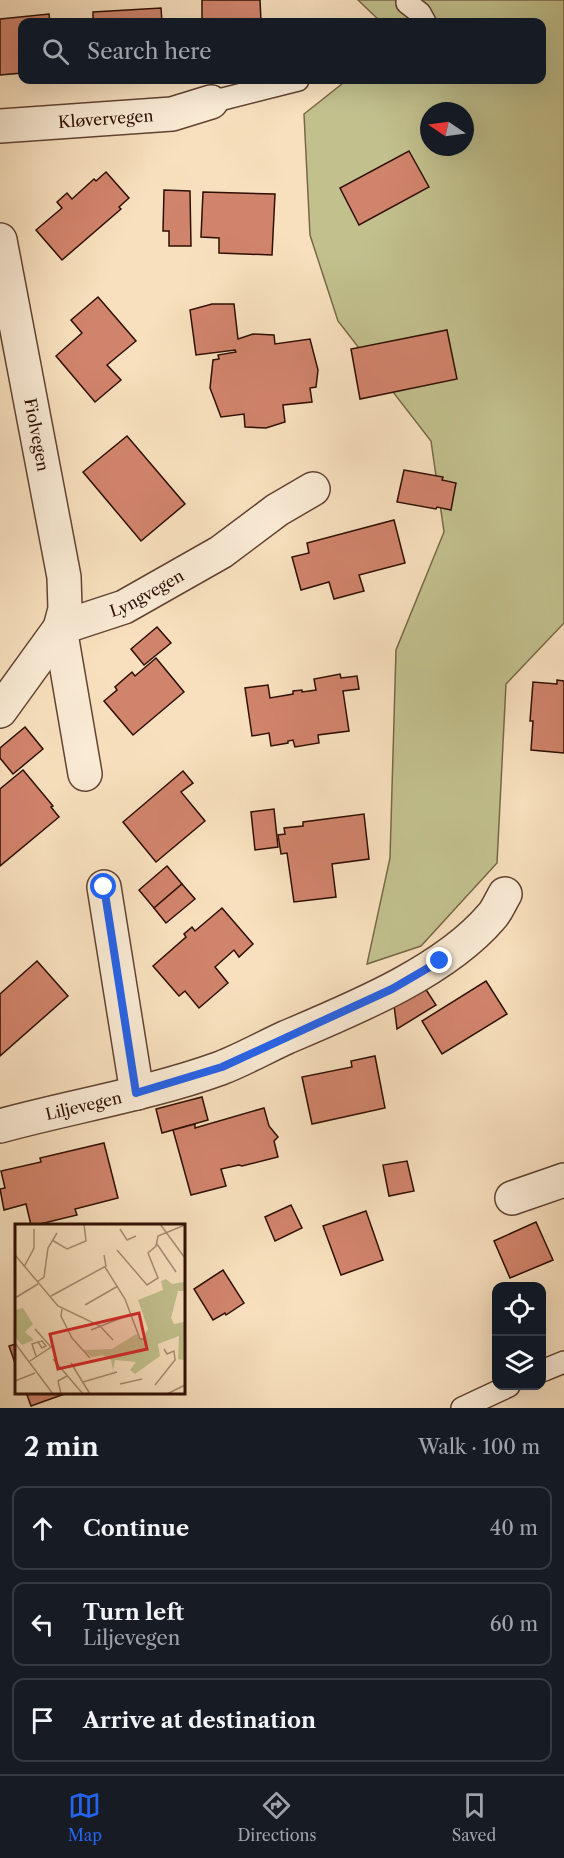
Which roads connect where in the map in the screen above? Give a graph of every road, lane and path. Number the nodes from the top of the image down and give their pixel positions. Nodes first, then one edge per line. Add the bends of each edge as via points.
1 (407, 3) dead end
2 (423, 18) edge
3 (282, 84) edge
4 (211, 102) joint
5 (0, 126) edge
6 (0, 240) edge
7 (313, 489) dead end
8 (60, 628) junction
9 (0, 711) edge
10 (85, 774) dead end
11 (104, 887) dead end
12 (505, 894) dead end
13 (136, 1093) junction
14 (0, 1126) edge
15 (564, 1180) edge
16 (512, 1198) dead end
17 (564, 1362) edge
18 (546, 1369) edge
19 (500, 1390) edge
20 (462, 1408) edge

1 - 2 lane
3 - 4 lane
4 - 5 street, Kløvervegen via 172,114
6 - 8 street, Fiolvegen via 64,577 65,609
7 - 8 street, Lyngvegen via 277,510 221,552 124,607
8 - 9 street
8 - 10 street
11 - 13 street
12 - 13 street, Liljevegen via 492,916 470,938 392,989 222,1067
13 - 14 street, Liljevegen
15 - 16 street
17 - 18 lane
19 - 20 lane

